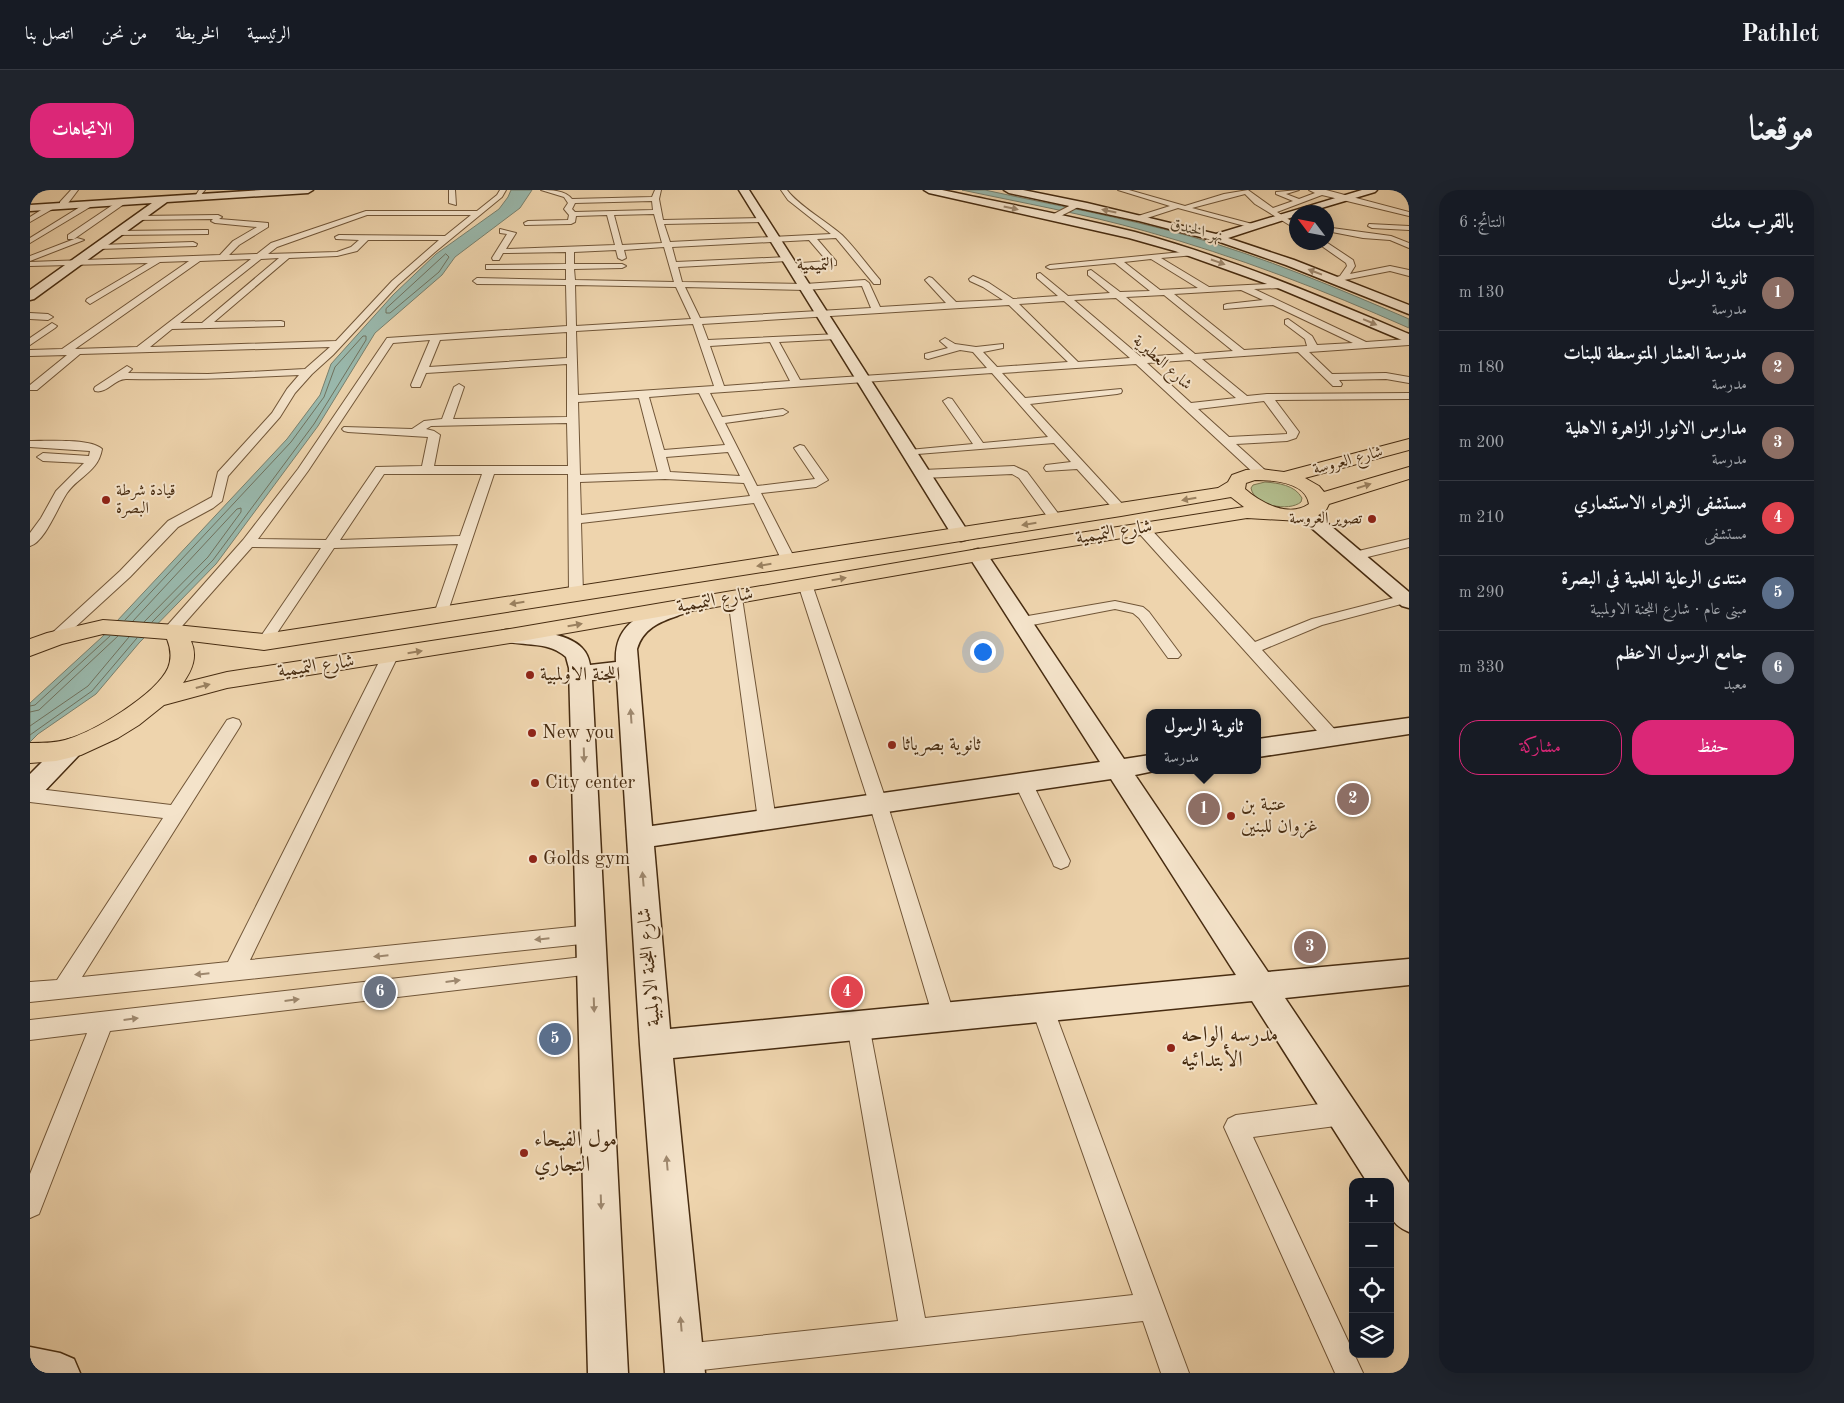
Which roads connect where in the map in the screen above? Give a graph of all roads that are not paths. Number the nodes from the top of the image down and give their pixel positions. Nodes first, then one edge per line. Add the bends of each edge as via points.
1 (75, 190) edge
2 (273, 190) edge
3 (308, 190) edge
4 (452, 190) edge
5 (504, 190) edge
6 (544, 190) edge
7 (744, 190) edge
8 (784, 190) edge
9 (929, 190) edge
10 (1009, 190) edge
11 (1138, 190) edge
12 (1296, 190) edge
13 (1312, 190) edge
14 (1401, 190) edge
15 (1125, 191) edge
16 (1245, 191) edge
17 (1323, 191) edge
18 (255, 192) junction
19 (1208, 192) dead end
20 (1362, 192) edge
21 (1409, 192) edge
22 (200, 193) edge
23 (657, 194) edge
24 (1222, 196) junction
25 (121, 199) junction
26 (1344, 199) edge
27 (163, 200) junction
28 (1256, 200) junction
29 (571, 202) junction
30 (1247, 203) dead end
31 (63, 204) junction
32 (91, 204) junction
33 (453, 204) dead end
34 (1078, 205) junction
35 (1293, 205) edge
36 (1304, 205) edge
37 (1319, 205) edge
38 (30, 206) edge
39 (52, 207) junction
40 (1180, 207) junction
41 (1380, 207) junction
42 (1289, 209) edge
43 (1271, 210) junction
44 (417, 212) junction
45 (657, 212) junction
46 (1260, 212) dead end
47 (477, 213) junction
48 (610, 213) junction
49 (696, 214) dead end
50 (1220, 214) junction
51 (1289, 214) edge
52 (1368, 214) dead end
53 (1409, 214) edge
54 (1241, 215) dead end
55 (761, 217) junction
56 (1052, 217) junction
57 (138, 218) junction
58 (1141, 218) junction
59 (1283, 218) junction
60 (1382, 218) dead end
61 (30, 220) edge
62 (215, 221) junction
63 (570, 222) junction
64 (660, 222) junction
65 (1289, 222) edge
66 (528, 223) dead end
67 (1362, 225) junction
68 (1253, 227) junction
69 (1409, 227) edge
70 (402, 230) junction
71 (502, 231) dead end
72 (205, 232) junction
73 (706, 232) junction
74 (117, 233) junction
75 (1347, 233) junction
76 (1356, 235) junction
77 (837, 236) junction
78 (71, 237) dead end
79 (339, 237) dead end
80 (366, 237) junction
81 (1334, 237) edge
82 (1367, 237) junction
83 (448, 238) junction
84 (812, 238) junction
85 (1214, 238) junction
86 (775, 239) junction
87 (80, 240) dead end
88 (30, 241) edge
89 (39, 242) dead end
90 (562, 242) dead end
91 (1406, 242) edge
92 (193, 244) junction
93 (668, 245) junction
94 (1355, 245) dead end
95 (98, 247) junction
96 (620, 248) junction
97 (1343, 249) dead end
98 (565, 250) junction
99 (1185, 250) junction
100 (1332, 250) edge
101 (1334, 250) edge
102 (501, 251) junction
103 (288, 255) junction
104 (1081, 255) dead end
105 (258, 257) junction
106 (1153, 257) junction
107 (199, 258) junction
108 (222, 258) junction
109 (30, 259) edge
110 (180, 259) junction
111 (159, 260) junction
112 (1117, 261) junction
113 (77, 262) junction
114 (1409, 262) edge
115 (46, 263) junction
116 (30, 264) edge
117 (673, 265) junction
118 (622, 266) junction
119 (1351, 266) junction
120 (489, 267) junction
121 (570, 267) junction
122 (1050, 267) dead end
123 (1092, 268) junction
124 (1390, 268) junction
125 (792, 269) junction
126 (30, 270) edge
127 (1406, 271) edge
128 (694, 274) dead end
129 (1040, 276) dead end
130 (974, 279) dead end
131 (1339, 279) junction
132 (168, 280) junction
133 (929, 280) dead end
134 (123, 282) junction
135 (877, 282) dead end
136 (570, 283) junction
137 (625, 284) junction
138 (678, 285) junction
139 (1282, 285) junction
140 (1243, 287) junction
141 (1206, 289) junction
142 (1162, 292) junction
143 (1118, 295) junction
144 (30, 296) edge
145 (1065, 298) junction
146 (90, 301) dead end
147 (1010, 302) junction
148 (1274, 302) junction
149 (953, 305) junction
150 (1228, 307) dead end
151 (877, 310) junction
152 (1409, 310) edge
153 (822, 313) junction
154 (30, 316) edge
155 (697, 321) junction
156 (1288, 322) dead end
157 (205, 325) junction
158 (169, 326) junction
159 (571, 329) junction
160 (836, 336) junction
161 (436, 337) junction
162 (773, 339) junction
163 (945, 341) dead end
164 (1409, 341) edge
165 (30, 342) edge
166 (338, 344) junction
167 (705, 344) junction
168 (1000, 346) dead end
169 (1368, 346) junction
170 (260, 347) junction
171 (957, 348) junction
172 (1313, 349) junction
173 (976, 350) junction
174 (1302, 350) junction
175 (138, 351) junction
176 (152, 351) junction
177 (77, 352) junction
178 (30, 353) edge
179 (63, 353) junction
180 (1243, 354) junction
181 (928, 356) dead end
182 (1193, 357) junction
183 (572, 361) junction
184 (1139, 361) junction
185 (1076, 365) junction
186 (422, 370) junction
187 (996, 370) junction
188 (308, 372) junction
189 (118, 376) junction
190 (1329, 377) junction
191 (863, 379) junction
192 (1409, 380) edge
193 (797, 384) junction
194 (416, 385) dead end
195 (459, 387) dead end
196 (33, 388) dead end
197 (99, 389) dead end
198 (720, 389) junction
199 (703, 390) junction
200 (1117, 391) dead end
201 (644, 394) junction
202 (1409, 396) edge
203 (1268, 397) junction
204 (1350, 397) junction
205 (572, 399) junction
206 (1244, 399) junction
207 (948, 401) dead end
208 (1024, 401) junction
209 (1189, 407) junction
210 (783, 412) dead end
211 (573, 420) junction
212 (718, 421) junction
213 (446, 423) junction
214 (348, 430) dead end
215 (416, 431) junction
216 (1058, 439) junction
217 (1227, 441) junction
218 (30, 444) edge
219 (1409, 444) edge
220 (980, 446) junction
221 (732, 448) junction
222 (800, 448) dead end
223 (910, 453) junction
224 (660, 454) junction
225 (43, 458) dead end
226 (94, 460) junction
227 (1080, 465) junction
228 (1050, 468) dead end
229 (427, 470) junction
230 (489, 470) junction
231 (1409, 473) edge
232 (574, 474) junction
233 (923, 474) junction
234 (1262, 474) junction
235 (665, 475) junction
236 (1286, 477) junction
237 (1235, 486) junction
238 (753, 489) junction
239 (1320, 500) junction
240 (1121, 510) junction
241 (1276, 513) junction
242 (1306, 514) junction
243 (575, 520) junction
244 (1057, 520) junction
245 (1142, 528) junction
246 (961, 535) junction
247 (465, 540) junction
248 (30, 542) edge
249 (1409, 542) edge
250 (248, 543) junction
251 (330, 544) junction
252 (978, 555) junction
253 (1355, 556) junction
254 (789, 561) junction
255 (805, 584) junction
256 (576, 594) junction
257 (736, 598) junction
258 (1408, 600) edge
259 (695, 604) junction
260 (441, 614) junction
261 (1022, 622) junction
262 (168, 631) junction
263 (510, 636) junction
264 (55, 638) junction
265 (264, 642) junction
266 (30, 648) edge
267 (1252, 648) junction
268 (1173, 655) dead end
269 (390, 656) junction
270 (628, 668) junction
271 (581, 674) junction
272 (156, 699) junction
273 (233, 724) dead end
274 (1409, 726) edge
275 (1332, 737) junction
276 (71, 748) junction
277 (1261, 748) edge
278 (34, 753) edge
279 (1146, 764) edge
280 (1118, 768) junction
281 (1022, 782) junction
282 (30, 790) edge
283 (30, 795) edge
284 (878, 804) junction
285 (176, 813) junction
286 (767, 820) junction
287 (640, 838) junction
288 (1061, 861) dead end
289 (591, 934) junction
290 (592, 965) junction
291 (234, 971) junction
292 (1409, 972) edge
293 (1260, 986) junction
294 (63, 989) junction
295 (30, 992) edge
296 (1042, 1008) junction
297 (944, 1017) junction
298 (103, 1022) junction
299 (858, 1025) junction
300 (30, 1030) edge
301 (656, 1045) junction
302 (1343, 1113) junction
303 (1385, 1178) edge
304 (1394, 1192) edge
305 (30, 1205) edge
306 (1409, 1214) edge
307 (1151, 1307) junction
308 (914, 1333) junction
309 (684, 1366) edge
310 (30, 1367) edge
311 (60, 1373) edge
312 (608, 1373) edge
313 (1175, 1373) edge
314 (1349, 1373) edge

1 - 31 street
2 - 18 main road
3 - 18 main road
4 - 33 street
5 - 47 street
6 - 29 street via 566,196
7 - 55 main road
8 - 77 street via 790,199
9 -> 56 main road
10 - 34 main road
11 - 15 street
12 - 35 street via 1278,193
13 - 17 street
14 - 21 street
15 - 40 street
16 - 24 street
16 - 28 street
17 - 26 street
17 - 36 street
18 - 22 main road
18 - 27 main road
19 - 24 street
20 - 26 main road
20 - 41 street via 1392,201
22 - 25 main road
23 - 29 street
23 - 45 street
24 - 40 street
25 - 27 main road
25 - 31 main road
25 - 32 main road
25 - 78 street
26 - 37 main road
26 - 41 street
27 - 57 main road
28 - 30 street
28 - 43 street
29 - 63 street via 568,209
31 - 38 main road
32 - 39 main road
32 - 88 street
34 - 56 street
58 -> 34 main road
38 - 39 main road
39 - 61 street
40 - 50 street
40 - 58 street
41 - 52 street
41 - 53 street
42 - 43 street
43 - 46 street
43 - 59 street
44 - 47 street
44 - 70 street
44 - 105 street via 361,214 274,245
45 - 48 street
45 - 64 street
47 - 83 street
48 - 63 street
48 - 96 street
49 - 55 street
50 - 54 street
50 - 68 street
51 - 59 main road
55 - 73 street
55 - 86 main road
56 - 99 main road
57 - 62 street via 218,217
57 - 74 main road
58 - 85 main road
59 - 65 street
59 - 68 main road
60 - 69 street
62 - 72 street
62 - 108 street via 265,225 236,243
63 - 66 street
64 - 73 street
64 - 93 street
67 - 69 street
67 - 75 street via 1335,226
67 - 76 street
68 - 85 main road
70 - 80 street
70 - 83 street
71 - 102 street via 512,233
72 - 74 street
72 - 92 street
73 - 86 street
73 - 93 street
74 - 95 main road
75 - 76 street
75 - 81 street
76 - 82 street
77 - 84 street
77 - 135 street
79 - 80 street
80 - 103 street via 358,247 340,254
82 - 91 street
82 - 94 street
83 - 166 street via 395,283
84 - 86 street
84 - 125 street via 833,263
85 - 99 main road
131 -> 85 main road
86 - 125 main road
87 - 109 street
88 - 89 street
90 - 98 street
92 - 95 street
92 - 110 street
93 - 96 street
93 - 117 street
95 - 113 main road
96 - 98 street
96 - 118 street
97 - 101 street
98 - 102 street
98 - 121 street
99 - 106 street
99 -> 139 main road
100 - 119 street
102 - 120 street
103 - 105 street
103 - 157 street
104 - 123 street
105 - 108 street
105 - 158 street
106 - 112 street
106 - 141 street
107 - 108 street
107 - 110 street
107 - 132 street
110 - 111 street
111 - 113 street
111 - 134 street
112 - 123 street
112 - 142 street
113 - 115 street
113 - 144 main road
114 - 124 street
115 - 116 street
115 - 126 street
117 - 125 street
117 - 128 street
117 - 138 street
118 - 121 street
118 - 137 street
119 - 124 street
119 - 131 street
120 - 121 street
120 - 136 street via 475,284
121 - 136 street
122 - 123 street
123 - 143 street
124 - 127 street
124 - 131 street
125 - 138 street
125 - 151 street via 865,283
125 - 153 main road
129 - 145 street, شارع العطيرية
130 - 147 street
131 - 152 main road
132 - 134 street
132 - 179 street
133 - 149 street
134 - 146 street
136 - 137 street
136 - 159 street
137 - 138 street
138 - 155 street
139 - 140 street
139 -> 164 main road
140 - 141 street
140 - 148 street
141 - 142 street
142 - 143 street
142 - 180 street
143 - 145 street
143 - 182 street
145 - 147 street
145 - 184 street, شارع العطيرية
147 - 149 street
147 - 185 street
148 - 150 street
148 - 169 street
149 - 151 street
151 - 153 street
153 - 155 street
153 - 160 main road
154 - 165 street via 50,321
155 - 159 street
155 - 167 street
156 - 172 street via 1309,338
157 - 158 street
157 - 170 street via 283,321
158 - 175 street
159 - 161 street
159 - 183 street
160 - 162 street
160 - 191 main road
161 - 186 street
161 - 250 street via 390,340 302,471
162 - 167 street
162 - 193 street
163 - 171 street
164 - 169 street
166 - 170 street
166 - 188 street
167 - 198 street
168 - 173 street
169 - 172 street
170 - 176 street
171 - 173 street
171 - 181 street
172 - 174 street
173 - 187 street
174 - 180 street
174 - 190 street
175 - 176 street
175 - 177 street
176 - 189 street
177 - 179 street
177 - 196 street
178 - 179 street
180 - 182 street
182 - 184 street
182 - 206 street
183 - 186 street
183 - 205 street
184 - 185 street
184 - 209 street, شارع العطيرية
185 - 187 street
186 - 194 street
187 - 191 street
187 - 208 street
188 - 189 street via 208,377
188 - 264 street via 276,415 222,474 218,498 173,524 125,574
189 - 197 street
190 - 192 street via 1386,376
190 - 204 street
191 - 193 street
191 - 223 main road
193 - 198 street
195 - 213 street
198 - 199 street
199 - 201 street
199 - 212 street
200 - 208 street
201 - 205 street
201 - 224 street
202 - 204 street
203 - 204 street
203 - 206 street
203 - 217 street via 1293,432 1292,436
205 - 211 street
206 - 209 street
207 - 220 street
208 - 216 street
209 - 217 street, شارع العطيرية
210 - 212 street
211 - 213 street
211 - 232 street
212 - 221 street
213 - 215 street via 428,423
214 - 215 street
215 - 229 street via 434,435
216 - 220 street
216 - 227 street
217 - 234 street, شارع العطيرية
218 - 226 street via 87,446 96,449
219 - 236 main road, شارع العروسة
220 - 223 street
221 - 224 street
221 - 238 street
222 - 238 street via 822,480
223 - 233 main road
224 - 235 street
225 - 226 street
226 - 248 street via 52,499 47,519
227 - 228 street
227 - 240 street
229 - 230 street
229 - 251 street via 380,470
230 - 232 street
230 - 247 street
239 -> 231 main road, شارع العروسة
232 - 235 street
232 - 243 street
233 - 244 street via 1017,471
233 - 246 main road
234 - 236 main road
234 - 237 main road, شارع التميمية via 1245,476
235 - 238 street
236 - 239 main road via 1309,487
237 -> 240 main road, شارع التميمية via 1224,493
237 - 241 main road via 1249,503
238 - 243 street
238 - 254 street
239 - 242 main road via 1319,506
240 - 244 main road, شارع التميمية
241 - 242 main road, شارع التميمية
241 - 245 main road, شارع التميمية via 1248,512
242 - 253 main road
243 - 256 street
244 -> 246 main road, شارع التميمية
245 - 252 main road, شارع التميمية
245 - 267 street
246 - 254 main road, شارع التميمية
247 - 251 street
247 - 260 street
249 - 253 street
250 - 251 street
250 - 262 street
251 - 265 street
255 -> 252 main road, شارع التميمية
252 - 261 main road
253 - 258 main road
254 -> 256 main road, شارع التميمية
255 - 257 main road, شارع التميمية
255 - 284 street
256 -> 260 main road, شارع التميمية
257 - 259 main road, شارع التميمية
257 - 286 street
258 - 267 street via 1317,622
263 -> 259 main road, شارع التميمية
259 - 270 main road, شارع اللجنة الاولمبية via 657,615 638,627 628,640
260 - 265 main road, شارع التميمية
261 - 268 street via 1116,605 1126,607 1144,614
261 - 280 main road
262 - 264 main road, شارع التميمية via 103,627
262 - 265 main road, شارع التميمية
262 - 272 main road via 184,648 181,667
269 -> 263 main road, شارع التميمية
263 - 271 main road via 549,640 568,648 575,653
264 - 266 main road, شارع التميمية
267 - 275 street
272 -> 269 main road, شارع التميمية via 227,680
269 - 291 street
270 - 271 main road
287 -> 270 main road, شارع اللجنة الاولمبية
271 -> 289 main road
272 - 276 main road via 138,714
273 - 285 street
274 - 275 main road
275 - 277 main road
276 - 278 main road
276 - 282 main road
279 - 280 main road
280 - 281 main road
280 - 293 main road
281 - 284 main road
281 - 288 street
283 - 285 street
284 - 286 main road
284 - 297 street
285 - 294 street
286 - 287 main road
301 -> 287 main road, شارع اللجنة الاولمبية
289 - 290 main road
289 -> 291 street
298 -> 290 street
290 -> 312 main road
291 -> 294 street
292 - 293 main road
293 - 296 main road
293 - 302 main road
294 - 295 street
296 - 297 main road
296 - 307 street
297 - 299 main road
298 - 300 street
298 - 305 street
299 - 301 main road
299 - 308 street
309 -> 301 main road, شارع اللجنة الاولمبية
302 - 303 main road
302 - 314 street via 1236,1127
304 - 306 main road
307 - 308 street
307 - 313 street
308 - 309 street
310 - 311 main road

